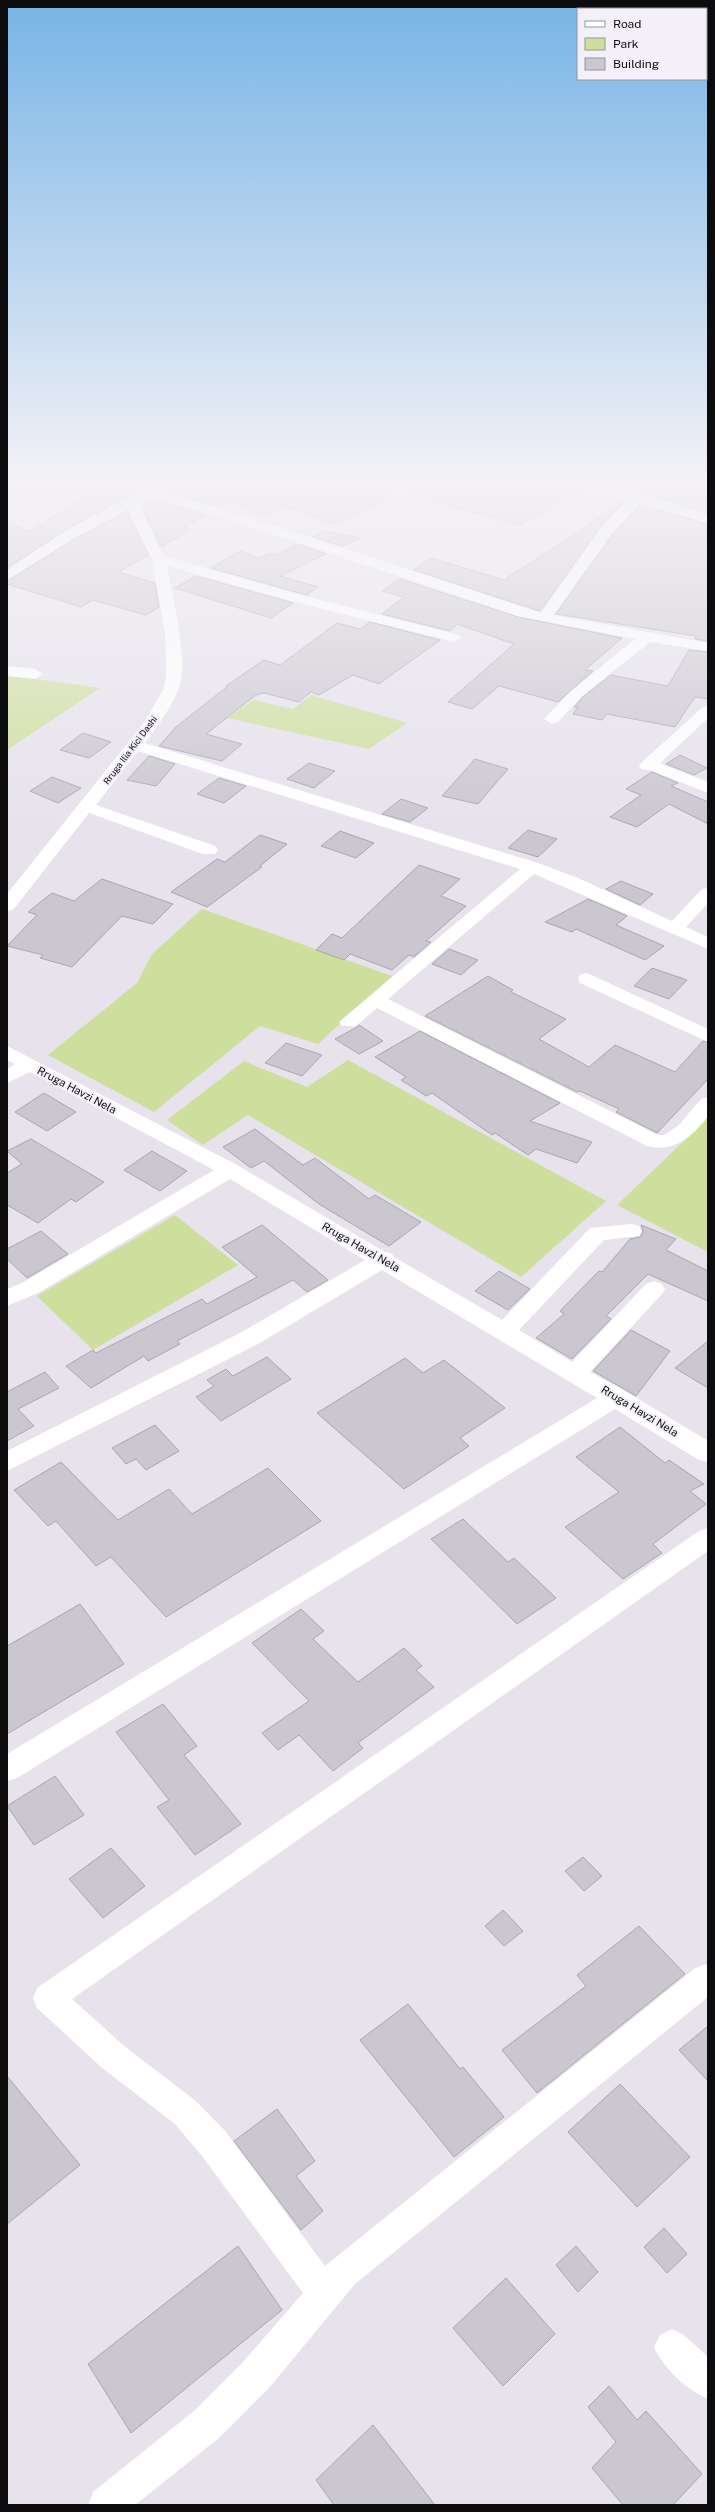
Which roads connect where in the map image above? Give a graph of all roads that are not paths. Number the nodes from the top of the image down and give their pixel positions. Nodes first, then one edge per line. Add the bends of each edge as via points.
1 (166, 597) edge
2 (294, 597) edge
3 (479, 597) edge
4 (559, 597) edge
5 (544, 618) junction
6 (647, 637) junction
7 (454, 638) dead end
8 (708, 647) edge
9 (7, 670) edge
10 (35, 674) dead end
11 (708, 710) edge
12 (552, 719) dead end
13 (692, 724) junction
14 (708, 730) edge
15 (134, 745) junction
16 (708, 788) edge
17 (87, 807) junction
18 (209, 850) dead end
19 (532, 867) junction
20 (708, 893) edge
21 (7, 906) edge
22 (674, 928) junction
23 (708, 944) edge
24 (587, 979) dead end
25 (375, 1000) junction
26 (348, 1022) dead end
27 (708, 1036) edge
28 (7, 1052) edge
29 (30, 1065) junction
30 (7, 1078) edge
31 (708, 1103) edge
32 (230, 1170) junction
33 (631, 1231) dead end
34 (384, 1259) junction
35 (654, 1289) dead end
36 (7, 1298) edge
37 (505, 1331) junction
38 (575, 1373) junction
39 (617, 1397) junction
40 (708, 1453) edge
41 (7, 1462) edge
42 (708, 1538) edge
43 (7, 1769) edge
44 (708, 1982) edge
45 (324, 2293) junction
46 (672, 2347) dead end
47 (708, 2381) edge
48 (106, 2505) edge

1 - 15 street, Rruga Ilia Kici Dashi via 172,633 174,676 171,690 150,726
2 - 7 street
3 - 5 street
4 - 5 street
5 - 6 street
6 - 8 street
6 - 12 street via 578,693
9 - 10 street
11 - 13 street
13 - 14 street
13 - 16 street via 648,765
15 - 17 street, Rruga Ilia Kici Dashi
15 - 19 street via 340,806
17 - 18 street
17 - 21 street, Rruga Ilia Kici Dashi
19 - 22 street via 572,882
19 - 25 street
20 - 22 street
22 - 23 street
24 - 27 street
25 - 26 street
25 - 31 street via 654,1141 664,1143 674,1140
28 - 29 street, Rruga Havzi Nela
29 - 30 street
29 - 32 street, Rruga Havzi Nela
32 - 34 street, Rruga Havzi Nela
32 - 36 street via 65,1268
33 - 37 street via 598,1233
34 - 37 street, Rruga Havzi Nela
34 - 41 street via 250,1338
35 - 38 street
37 - 38 street, Rruga Havzi Nela
38 - 39 street, Rruga Havzi Nela
39 - 40 street, Rruga Havzi Nela
39 - 43 street
42 - 45 street via 48,1998 112,2056 186,2113 214,2144
44 - 45 street via 705,1979 656,2018 343,2272
45 - 48 street via 256,2376 207,2424
46 - 47 street

